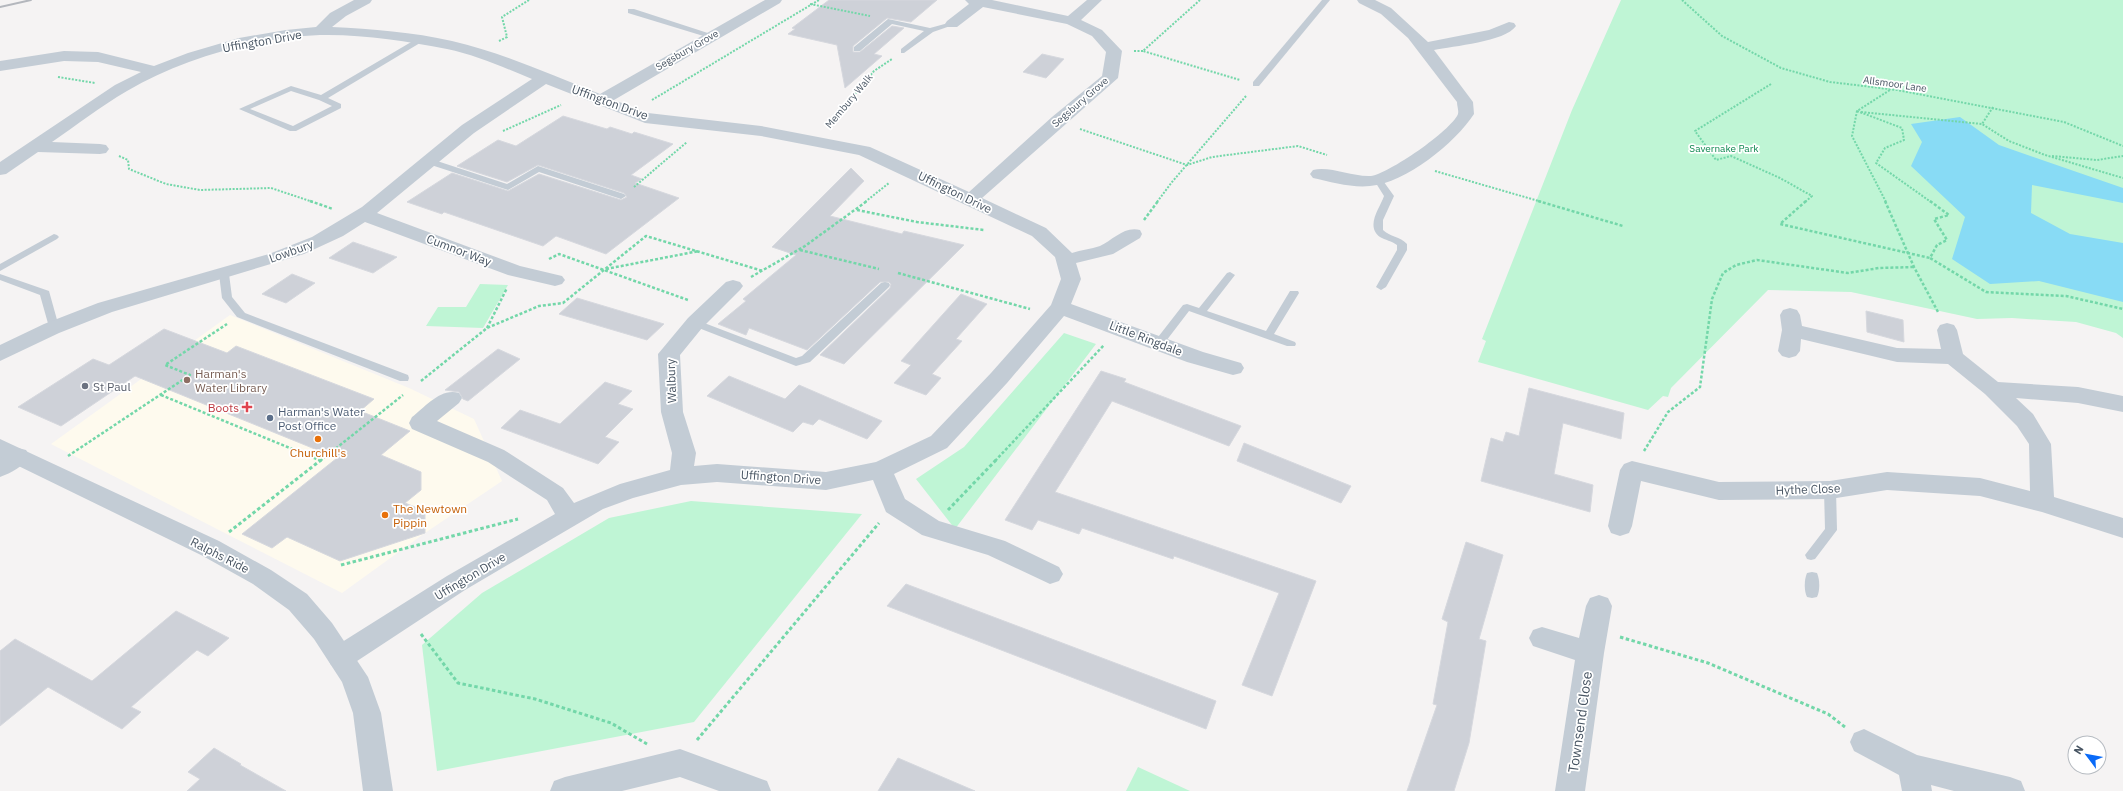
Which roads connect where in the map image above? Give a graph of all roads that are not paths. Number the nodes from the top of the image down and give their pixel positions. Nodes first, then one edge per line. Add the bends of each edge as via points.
1 (366, 0) edge
2 (1096, 0) edge
3 (1326, 0) edge
4 (1364, 0) edge
5 (771, 1) edge
6 (976, 1) edge
7 (631, 11) dead end
8 (1070, 21) junction
9 (952, 24) joint
10 (1509, 26) dead end
11 (930, 30) junction
12 (321, 32) junction
13 (713, 36) junction
14 (421, 40) junction
15 (1424, 47) junction
16 (856, 48) dead end
17 (904, 51) road end
18 (0, 66) edge
19 (155, 71) junction
20 (546, 77) junction
21 (1256, 84) road end
22 (322, 98) junction
23 (600, 101) junction
24 (35, 147) junction
25 (100, 150) road end
26 (428, 161) junction
27 (0, 170) edge
28 (1319, 174) dead end
29 (1378, 180) junction
30 (621, 196) road end
31 (970, 200) junction
32 (365, 215) junction
33 (1133, 234) road end
34 (54, 237) dead end
35 (1066, 260) junction
36 (0, 268) edge
37 (224, 274) junction
38 (1230, 275) dead end
39 (0, 277) edge
40 (555, 280) dead end
41 (885, 285) dead end
42 (733, 286) dead end
43 (1381, 287) dead end
44 (1294, 293) dead end
45 (1060, 306) junction
46 (1201, 312) junction
47 (702, 315) junction
48 (54, 327) junction
49 (1947, 330) road end
50 (1268, 336) junction
51 (1159, 343) junction
52 (1291, 344) dead end
53 (1789, 351) dead end
54 (0, 354) edge
55 (1952, 357) junction
56 (1233, 368) dead end
57 (404, 378) dead end
58 (1993, 389) junction
59 (451, 398) dead end
60 (2123, 404) edge
61 (6, 457) edge
62 (881, 470) junction
63 (680, 476) junction
64 (1830, 490) junction
65 (2042, 503) junction
66 (569, 516) junction
67 (1620, 526) dead end
68 (2123, 528) edge
69 (1811, 555) dead end
70 (1050, 574) dead end
71 (1812, 577) dead end
72 (1812, 593) dead end
73 (1600, 606) dead end
74 (1542, 638) dead end
75 (1590, 653) junction
76 (341, 657) junction
77 (1864, 742) road end
78 (1915, 779) edge
79 (378, 791) edge
80 (566, 791) edge
81 (756, 791) edge
82 (1570, 791) edge
83 (2010, 791) edge

1 - 12 street via 339,13 328,21
2 - 8 street
3 - 21 lane
4 - 15 street via 1386,11
5 - 13 street, Segsbury Grove
6 - 8 street, Segsbury Grove
6 - 9 street
7 - 13 lane
8 - 31 street, Segsbury Grove via 1097,33 1114,51 1110,78
9 - 11 lane
10 - 15 street via 1493,34
11 - 16 lane via 891,21
11 - 17 lane
12 - 14 street, Uffington Drive via 382,34
12 - 19 street, Uffington Drive via 286,34 239,43 193,56
13 - 23 street, Segsbury Grove
14 - 20 street, Uffington Drive via 478,53
14 - 22 lane
15 - 29 street via 1465,102 1466,114 1446,137 1409,164
18 - 19 street via 64,56 98,57
19 - 24 street, Uffington Drive via 120,88
20 - 23 street, Uffington Drive
20 - 26 street, Lowbury via 497,107
22 - 22 lane via 338,106 293,129 243,109 291,88
23 - 31 street, Uffington Drive via 646,118 761,131 864,151 906,168
24 - 25 street
24 - 27 street, Uffington Drive
26 - 30 lane via 508,188 538,169
26 - 32 street, Lowbury
28 - 29 street via 1349,180
29 - 43 lane via 1389,196 1378,223 1379,230 1402,244 1402,250
31 - 35 street, Uffington Drive via 1039,232 1064,254
32 - 37 street, Lowbury via 320,240
32 - 40 street, Cumnor Way via 515,271
33 - 35 street via 1106,250
34 - 36 lane
35 - 45 street, Uffington Drive via 1071,279
37 - 48 street, Lowbury via 141,296
37 - 57 lane via 227,298 241,315
38 - 46 lane
39 - 48 lane via 45,294
41 - 47 lane via 806,359 796,362
42 - 47 street, Walbury
44 - 50 lane
45 - 51 street, Little Ringdale
45 - 62 street, Uffington Drive via 999,378 939,442
46 - 50 lane
46 - 51 lane via 1187,307
47 - 63 street, Walbury via 669,354 672,412 684,453
48 - 54 street, Lowbury
49 - 55 street
50 - 52 lane
51 - 56 street, Little Ringdale
53 - 55 street via 1791,322 1897,355
55 - 58 street
58 - 60 street via 2078,395
58 - 65 street via 2025,420 2040,444
59 - 66 street via 420,423 496,456 555,494
61 - 76 street, Ralphs Ride via 210,548 262,577 298,602
62 - 63 street, Uffington Drive via 826,481 717,472
62 - 70 street via 895,504 931,528 996,548
63 - 66 street, Uffington Drive via 628,490
64 - 65 street, Hythe Close via 1887,481 1980,487
64 - 67 street, Hythe Close via 1719,491 1632,470
64 - 69 lane via 1831,530
65 - 68 street, Hythe Close
66 - 76 street, Uffington Drive
71 - 72 lane
73 - 75 street, Townsend Close
74 - 75 street
75 - 82 street, Townsend Close
76 - 79 street, Ralphs Ride via 354,677 367,713
77 - 78 street
78 - 83 street
80 - 81 street via 680,763

